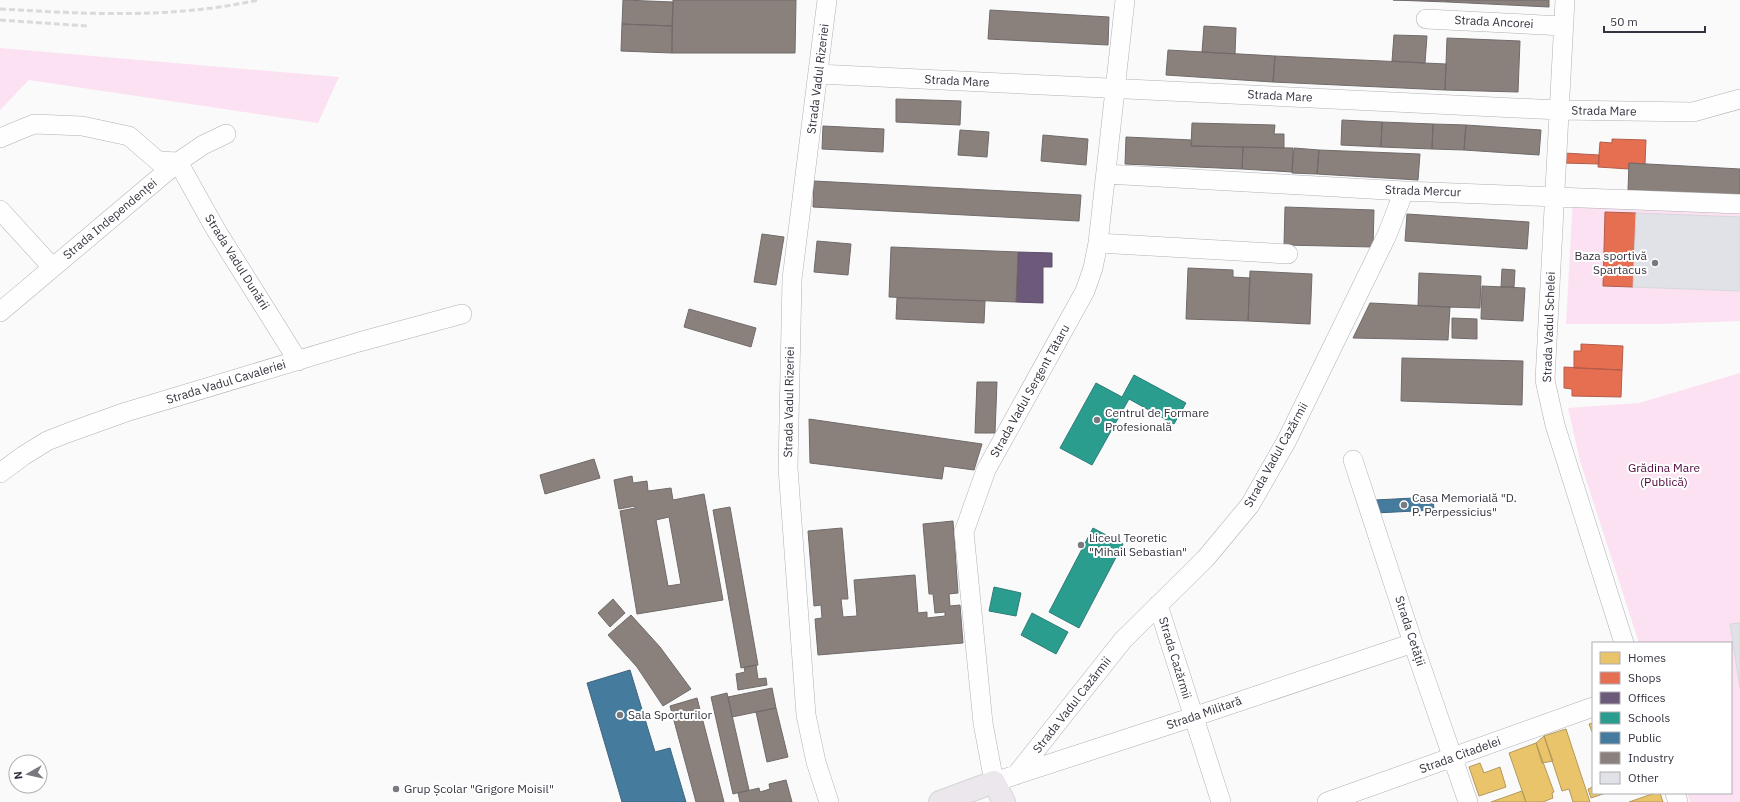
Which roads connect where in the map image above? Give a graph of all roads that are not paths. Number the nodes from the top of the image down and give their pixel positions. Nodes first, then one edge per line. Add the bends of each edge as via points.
1 (828, 0) edge
2 (1120, 0) edge
3 (1125, 0) edge
4 (1564, 0) edge
5 (1426, 19) dead end
6 (1563, 26) junction
7 (818, 74) junction
8 (1115, 88) junction
9 (1740, 99) edge
10 (1559, 110) junction
11 (226, 134) dead end
12 (0, 138) edge
13 (178, 162) junction
14 (1106, 174) junction
15 (1404, 191) junction
16 (1555, 197) junction
17 (1740, 204) edge
18 (0, 210) edge
19 (1098, 243) junction
20 (1288, 254) dead end
21 (52, 267) junction
22 (0, 312) edge
23 (462, 314) dead end
24 (298, 361) junction
25 (1353, 460) dead end
26 (0, 473) edge
27 (1158, 605) junction
28 (1413, 642) junction
29 (1624, 642) edge
30 (1592, 707) edge
31 (1193, 717) junction
32 (1453, 757) junction
33 (1016, 775) junction
34 (994, 782) junction
35 (951, 800) edge
36 (828, 802) edge
37 (1004, 802) edge
38 (1221, 802) edge
39 (1327, 802) edge
40 (1468, 802) edge

1 - 7 street, Strada Vadul Rizeriei
2 - 3 street
3 - 8 street, Strada Vadul Sergent Tătaru
4 - 6 street, Strada Vadul Schelei
5 - 6 street, Strada Ancorei
6 - 10 street, Strada Vadul Schelei
7 - 8 street, Strada Mare
7 - 36 street, Strada Vadul Rizeriei via 792,279 788,468 806,715
8 - 10 street, Strada Mare
8 - 14 street, Strada Vadul Sergent Tătaru
9 - 10 street, Strada Mare via 1693,112
10 - 16 street, Strada Vadul Schelei
11 - 13 street, Strada Independenței via 203,145
12 - 13 street via 34,124 82,126 129,136 158,161
13 - 21 street, Strada Independenței
13 - 24 street, Strada Vadul Dunării via 216,230
14 - 15 street, Strada Mercur
14 - 19 street, Strada Vadul Sergent Tătaru
15 - 16 street, Strada Mercur
15 - 27 street, Strada Vadul Cazărmii via 1387,235 1293,428 1250,505 1206,558
16 - 17 street, Strada Mercur
16 - 29 street, Strada Vadul Schelei via 1545,380 1555,425
18 - 21 street
19 - 20 street
19 - 34 street, Strada Vadul Sergent Tătaru via 1085,291 986,470 964,532 983,723
21 - 22 street, Strada Independenței
23 - 24 street, Strada Vadul Cavaleriei
24 - 26 street, Strada Vadul Cavaleriei via 126,412 70,432 47,441
25 - 28 street, Strada Cetății
27 - 31 street, Strada Cazărmii
27 - 33 street, Strada Vadul Cazărmii via 1123,640
28 - 31 street, Strada Militară
28 - 32 street, Strada Cetății
30 - 32 street, Strada Citadelei
31 - 33 street, Strada Militară
31 - 38 street, Strada Cazărmii
32 - 39 street, Strada Citadelei
32 - 40 street, Strada Cetății
33 - 34 street, Strada Militară
34 - 35 main road
34 - 37 main road

